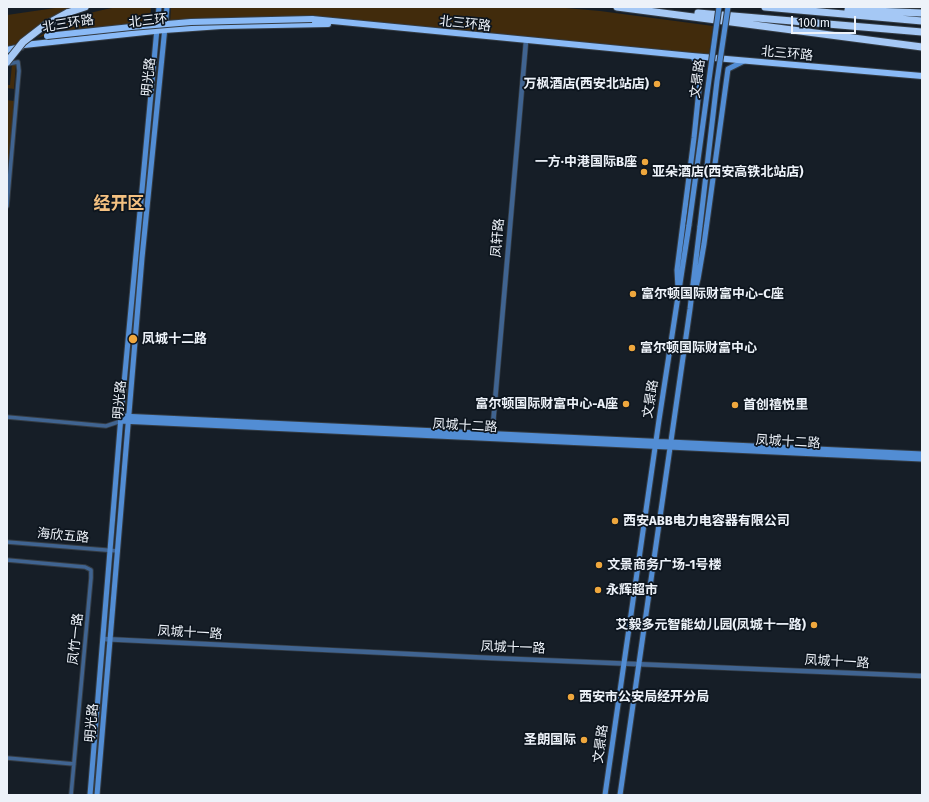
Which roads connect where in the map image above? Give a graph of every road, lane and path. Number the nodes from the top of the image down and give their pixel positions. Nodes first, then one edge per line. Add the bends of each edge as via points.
1 (85, 7) edge
2 (159, 7) edge
3 (167, 7) edge
4 (617, 7) edge
5 (626, 7) edge
6 (719, 7) edge
7 (728, 7) edge
8 (766, 7) edge
9 (922, 13) edge
10 (922, 21) edge
11 (346, 23) junction
12 (164, 30) junction
13 (156, 31) junction
14 (922, 32) edge
15 (526, 41) junction
16 (24, 45) junction
17 (922, 47) edge
18 (7, 50) edge
19 (692, 56) junction
20 (744, 61) junction
21 (7, 63) edge
22 (922, 76) edge
23 (7, 206) edge
24 (678, 300) junction
25 (690, 309) junction
26 (7, 417) edge
27 (121, 419) junction
28 (130, 419) junction
29 (492, 436) junction
30 (656, 444) junction
31 (670, 445) junction
32 (922, 454) edge
33 (922, 459) edge
34 (7, 542) edge
35 (111, 550) junction
36 (118, 551) junction
37 (7, 560) edge
38 (104, 639) junction
39 (110, 640) junction
40 (624, 663) junction
41 (638, 664) junction
42 (922, 676) edge
43 (7, 758) edge
44 (74, 764) junction
45 (71, 795) edge
46 (90, 795) edge
47 (97, 795) edge
48 (605, 795) edge
49 (620, 795) edge

1 - 21 highway, bridge via 45,25 23,42
2 - 13 main road, 明光路
3 - 12 main road, 明光路
4 - 17 highway
5 - 14 highway
6 - 24 main road, 文景路, bridge
7 - 25 main road, 文景路, bridge
8 - 9 highway
8 - 10 highway
11 - 12 highway, 北三环
11 - 15 highway, 北三环路
11 - 16 highway, 北三环路, bridge via 312,19 131,26 46,36
12 - 13 highway, 北三环
12 - 28 main road, 明光路
13 - 16 highway, 北三环
13 - 27 main road, 明光路
15 - 19 highway, 北三环路
15 - 29 street, 凤轩路
16 - 18 highway, 北三环路
19 - 20 highway, 北三环路
19 - 24 main road via 700,70 677,270
20 - 22 highway, 北三环路
20 - 25 main road via 728,69 703,251
21 - 23 street via 18,62 19,71
24 - 30 main road, 文景路
25 - 31 main road, 文景路
26 - 27 street, 凤城十二路 via 106,426
27 - 28 main road, 凤城十二路
27 - 35 main road, 明光路
28 - 29 main road, 凤城十二路
28 - 36 main road, 明光路
29 - 30 main road, 凤城十二路
30 - 31 main road, 凤城十二路
30 - 40 main road, 文景路
31 - 32 main road, 凤城十二路
31 - 33 main road, 凤城十二路
31 - 41 main road, 文景路
34 - 35 street, 海欣五路
35 - 36 street, 海欣五路
35 - 38 main road, 明光路
36 - 39 main road, 明光路
37 - 44 street, 凤竹一路 via 85,567 91,570
38 - 39 street, 凤城十一路
38 - 46 main road, 明光路
39 - 40 street, 凤城十一路
39 - 47 main road, 明光路
40 - 41 street, 凤城十一路
40 - 48 main road, 文景路
41 - 42 street, 凤城十一路
41 - 49 main road, 文景路
43 - 44 street
44 - 45 street, 凤竹一路

